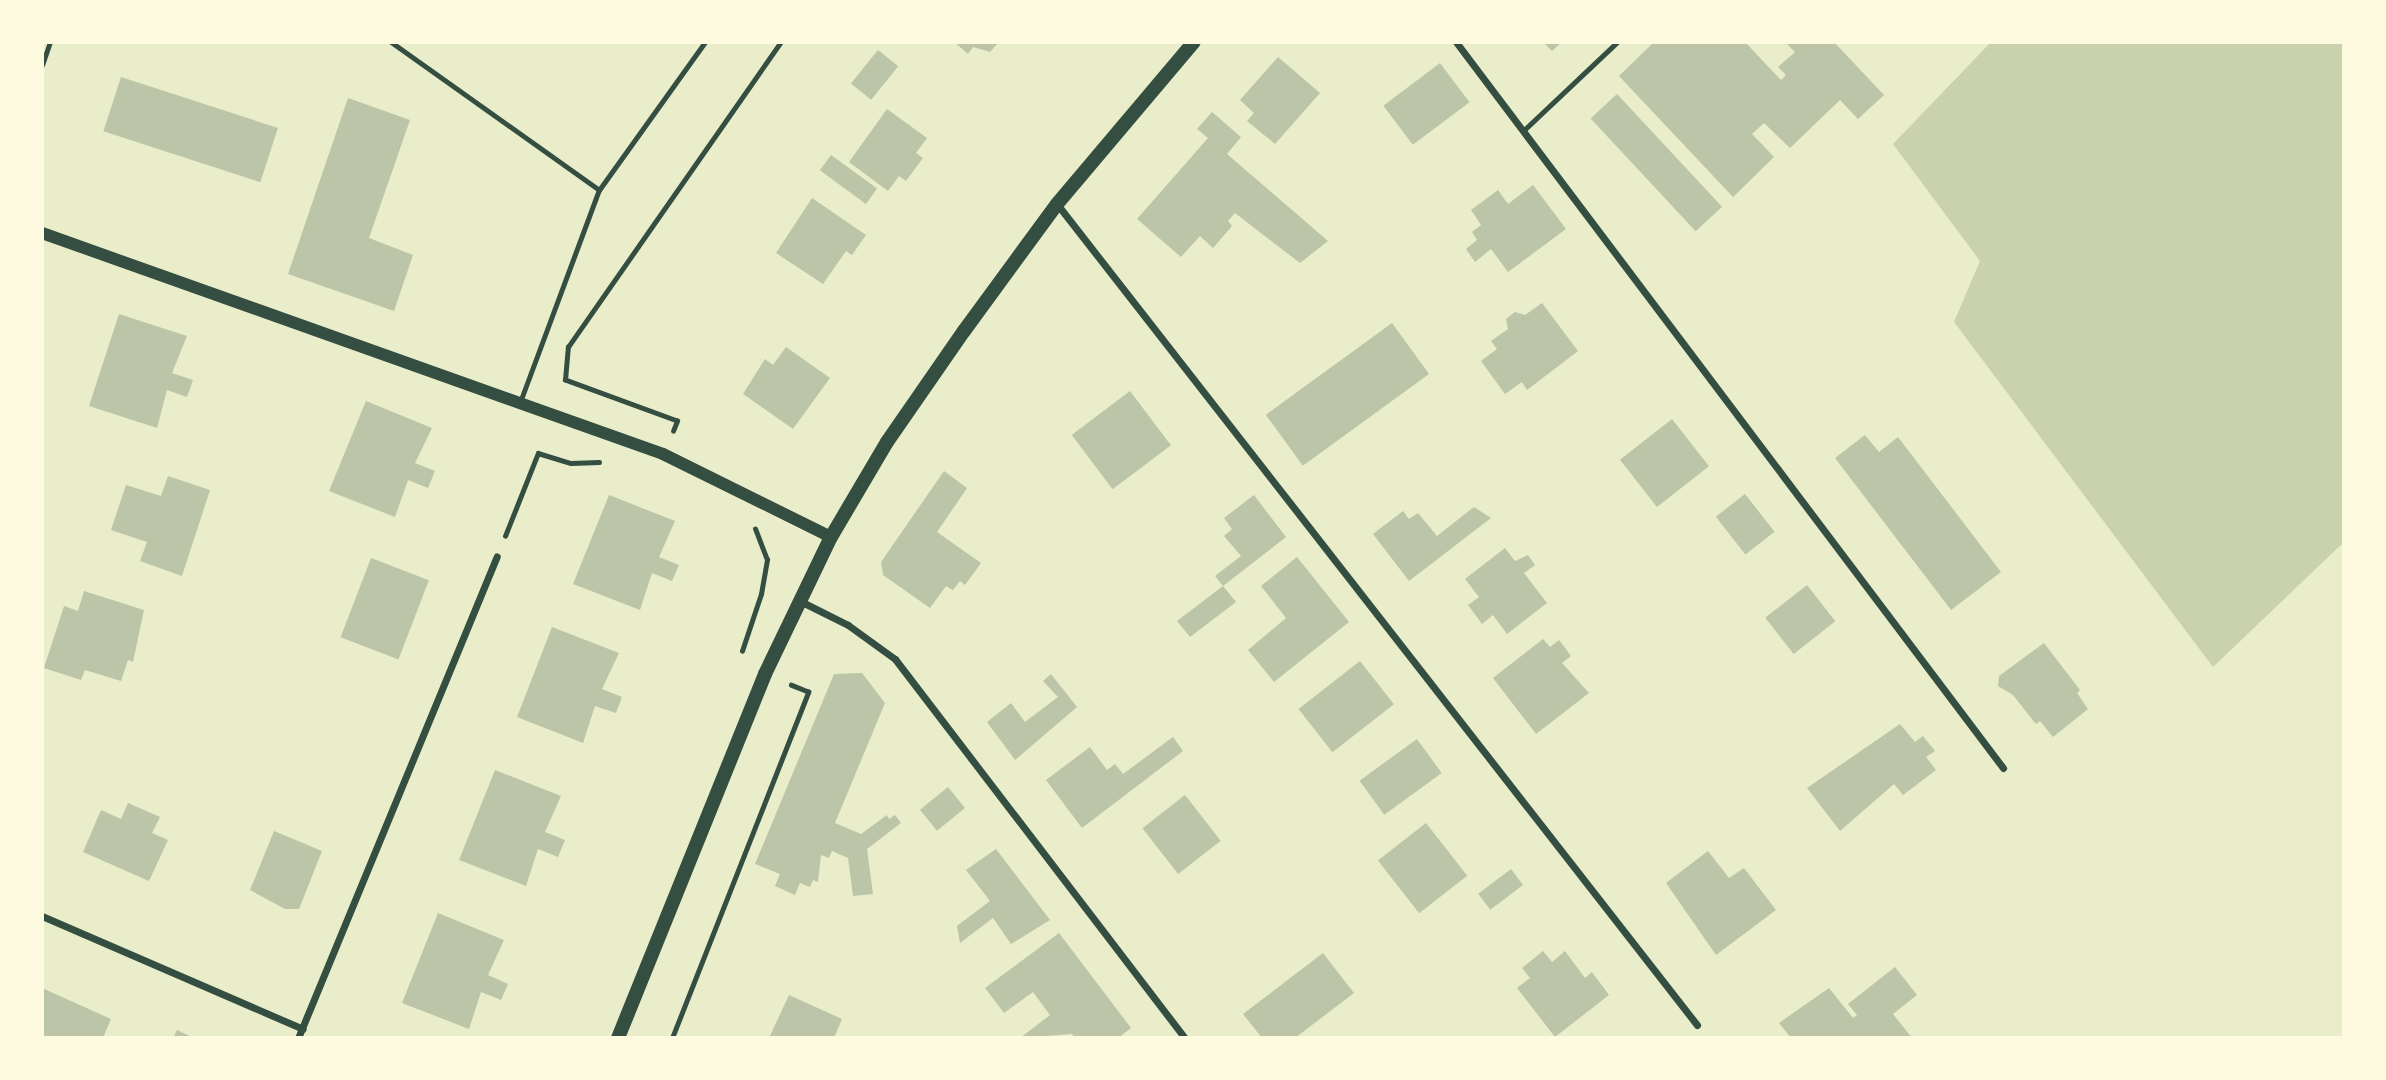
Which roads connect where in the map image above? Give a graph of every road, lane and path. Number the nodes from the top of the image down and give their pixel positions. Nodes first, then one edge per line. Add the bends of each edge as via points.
1 (50, 42) edge
2 (391, 42) edge
3 (705, 42) edge
4 (781, 42) edge
5 (1194, 42) edge
6 (1456, 42) edge
7 (1617, 42) edge
8 (42, 65) edge
9 (1523, 131) junction
10 (599, 190) junction
11 (1057, 204) junction
12 (42, 233) edge
13 (520, 402) junction
14 (663, 454) junction
15 (610, 461) dead end
16 (831, 537) junction
17 (497, 556) joint
18 (800, 601) junction
19 (2003, 768) dead end
20 (42, 916) edge
21 (1697, 1025) dead end
22 (303, 1029) junction
23 (299, 1038) edge
24 (618, 1038) edge
25 (1185, 1038) edge

1 - 8 lane
2 - 10 lane
3 - 10 lane
4 - 14 path via 568,347 565,380 677,421
5 - 11 main road
6 - 9 street
7 - 9 lane
9 - 19 street
10 - 13 lane
11 - 16 main road via 887,442
11 - 21 street
12 - 13 street
13 - 14 street
14 - 16 street
15 - 17 path via 571,463 538,453
16 - 18 main road
17 - 22 street
18 - 24 main road via 765,674
18 - 25 street via 848,625 895,659
20 - 22 street
22 - 23 street

